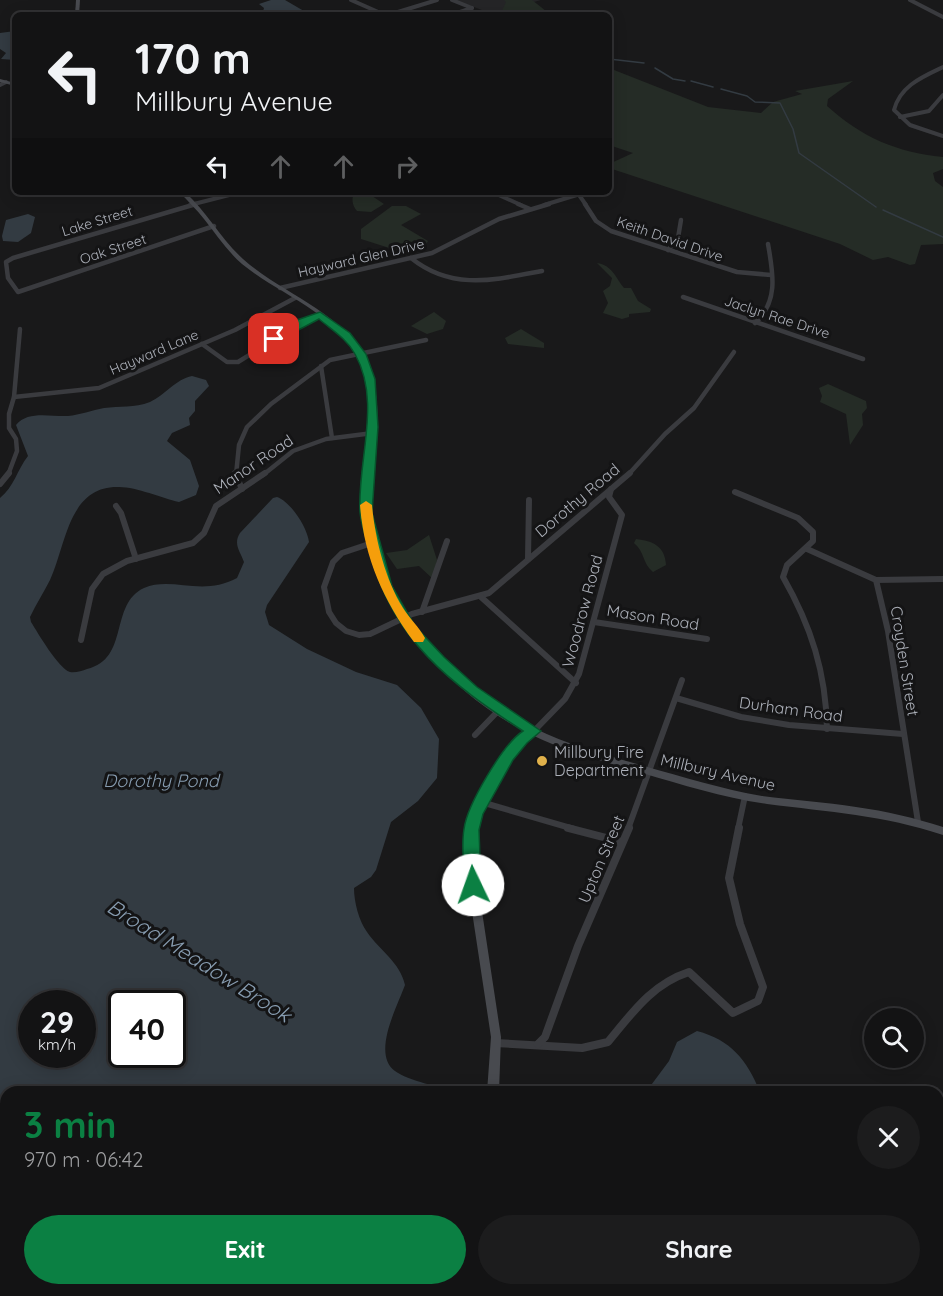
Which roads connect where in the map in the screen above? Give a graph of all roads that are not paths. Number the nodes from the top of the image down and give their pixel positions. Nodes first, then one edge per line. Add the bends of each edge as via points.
1 (353, 0) edge
2 (437, 0) edge
3 (452, 0) edge
4 (910, 0) edge
5 (379, 12) edge
6 (396, 12) edge
7 (460, 12) edge
8 (943, 17) edge
9 (943, 67) edge
10 (0, 80) edge
11 (6, 82) junction
12 (12, 84) edge
13 (0, 86) edge
14 (943, 95) edge
15 (899, 117) junction
16 (943, 136) edge
17 (186, 195) edge
18 (228, 195) edge
19 (499, 195) edge
20 (572, 195) edge
21 (579, 195) edge
22 (195, 203) junction
23 (530, 209) junction
24 (681, 220) dead end
25 (214, 226) junction
26 (768, 244) dead end
27 (668, 250) junction
28 (411, 258) junction
29 (542, 271) dead end
30 (771, 275) junction
31 (280, 288) junction
32 (18, 292) joint
33 (683, 297) dead end
34 (295, 298) junction
35 (320, 315) junction
36 (755, 323) junction
37 (20, 329) dead end
38 (426, 340) dead end
39 (202, 344) junction
40 (734, 352) dead end
41 (360, 354) junction
42 (863, 359) dead end
43 (321, 366) junction
44 (14, 397) junction
45 (373, 433) junction
46 (332, 438) junction
47 (0, 484) edge
48 (611, 487) junction
49 (242, 489) junction
50 (735, 492) dead end
51 (529, 500) dead end
52 (116, 506) dead end
53 (447, 541) dead end
54 (372, 543) junction
55 (807, 549) junction
56 (136, 558) junction
57 (528, 559) junction
58 (943, 579) edge
59 (876, 580) junction
60 (481, 597) junction
61 (422, 612) junction
62 (402, 617) junction
63 (594, 622) junction
64 (707, 639) dead end
65 (81, 640) dead end
66 (682, 681) dead end
67 (576, 683) junction
68 (676, 698) junction
69 (499, 710) junction
70 (827, 729) junction
71 (534, 731) junction
72 (903, 734) junction
73 (475, 735) dead end
74 (650, 772) junction
75 (745, 796) junction
76 (481, 802) junction
77 (918, 822) junction
78 (943, 831) edge
79 (622, 842) junction
80 (495, 1042) junction
81 (538, 1044) junction
82 (493, 1086) edge

1 - 5 street
2 - 6 street
3 - 7 street via 472,8
4 - 8 street
9 - 15 street via 909,85 895,103
10 - 11 main road
11 - 12 main road
11 - 13 street
14 - 15 street via 929,111
15 - 16 street via 919,129
17 - 22 main road, Millbury Avenue
18 - 22 street, Lake Street
19 - 23 street
20 - 23 street, Hayward Glen Drive
21 - 27 street, Keith David Drive via 601,225
22 - 25 main road, Millbury Avenue
22 - 32 street, Lake Street via 6,261 6,273
23 - 28 street, Hayward Glen Drive via 488,224 432,253
24 - 27 street via 678,238
25 - 31 main road, Millbury Avenue via 235,255
25 - 32 street, Oak Street
26 - 30 street
27 - 30 street, Keith David Drive via 737,272
28 - 29 street via 429,273 453,280
28 - 31 street, Hayward Glen Drive
30 - 36 street via 771,305 766,316
31 - 34 main road, Millbury Avenue
33 - 36 street, Jaclyn Rae Drive
34 - 35 main road, Millbury Avenue
34 - 39 street, Hayward Lane
35 - 39 street via 238,362 227,362
35 - 41 main road, Millbury Avenue via 346,336
36 - 42 street, Jaclyn Rae Drive
37 - 44 street
38 - 41 street
39 - 44 street, Hayward Lane via 99,388
40 - 48 street, Dorothy Road via 694,408
41 - 43 street via 336,358
41 - 45 main road, Millbury Avenue via 369,379
43 - 46 street
43 - 49 street via 247,427 239,444 236,473
44 - 47 street via 9,428 17,451 12,469
45 - 46 street, Manor Road
45 - 54 main road, Millbury Avenue via 366,513
46 - 49 street, Manor Road via 293,451
48 - 57 street, Dorothy Road
48 - 63 street, Woodrow Road via 609,497 622,515
49 - 56 street, Manor Road via 216,506 204,533 193,543
50 - 55 street via 807,523 813,531 813,541
51 - 57 street
52 - 56 street
53 - 61 street
54 - 62 main road, Millbury Avenue via 386,586
54 - 62 street, Dorothy Road via 348,549 330,566 322,590 330,615 354,634 364,635
55 - 59 street
55 - 70 street via 787,565 783,577 810,632 826,691
56 - 65 street, Manor Road via 107,571 96,582
57 - 60 street, Dorothy Road
58 - 59 street
59 - 72 street, Croyden Street
60 - 61 street, Dorothy Road
60 - 67 street
61 - 62 street, Dorothy Road
62 - 69 main road, Millbury Avenue via 440,660
63 - 64 street, Mason Road
63 - 67 street, Woodrow Road
66 - 68 street, Upton Street
67 - 71 street, Woodrow Road
68 - 70 street, Durham Road via 741,717
68 - 74 street, Upton Street
69 - 71 main road, Millbury Avenue
69 - 73 street
70 - 72 street, Durham Road
71 - 74 main road, Millbury Avenue
71 - 76 main road via 508,756
72 - 77 street, Croyden Street
74 - 75 main road, Millbury Avenue
74 - 79 street, Upton Street
75 - 77 main road, Millbury Avenue
75 - 81 street via 729,878 740,924 763,987 758,1001 733,1013 689,972 672,976 656,987 608,1042 598,1047 577,1049
76 - 79 street
76 - 80 main road via 471,830 473,885
77 - 78 main road, Millbury Avenue
79 - 81 street, Upton Street via 545,1037
80 - 81 street
80 - 82 main road

